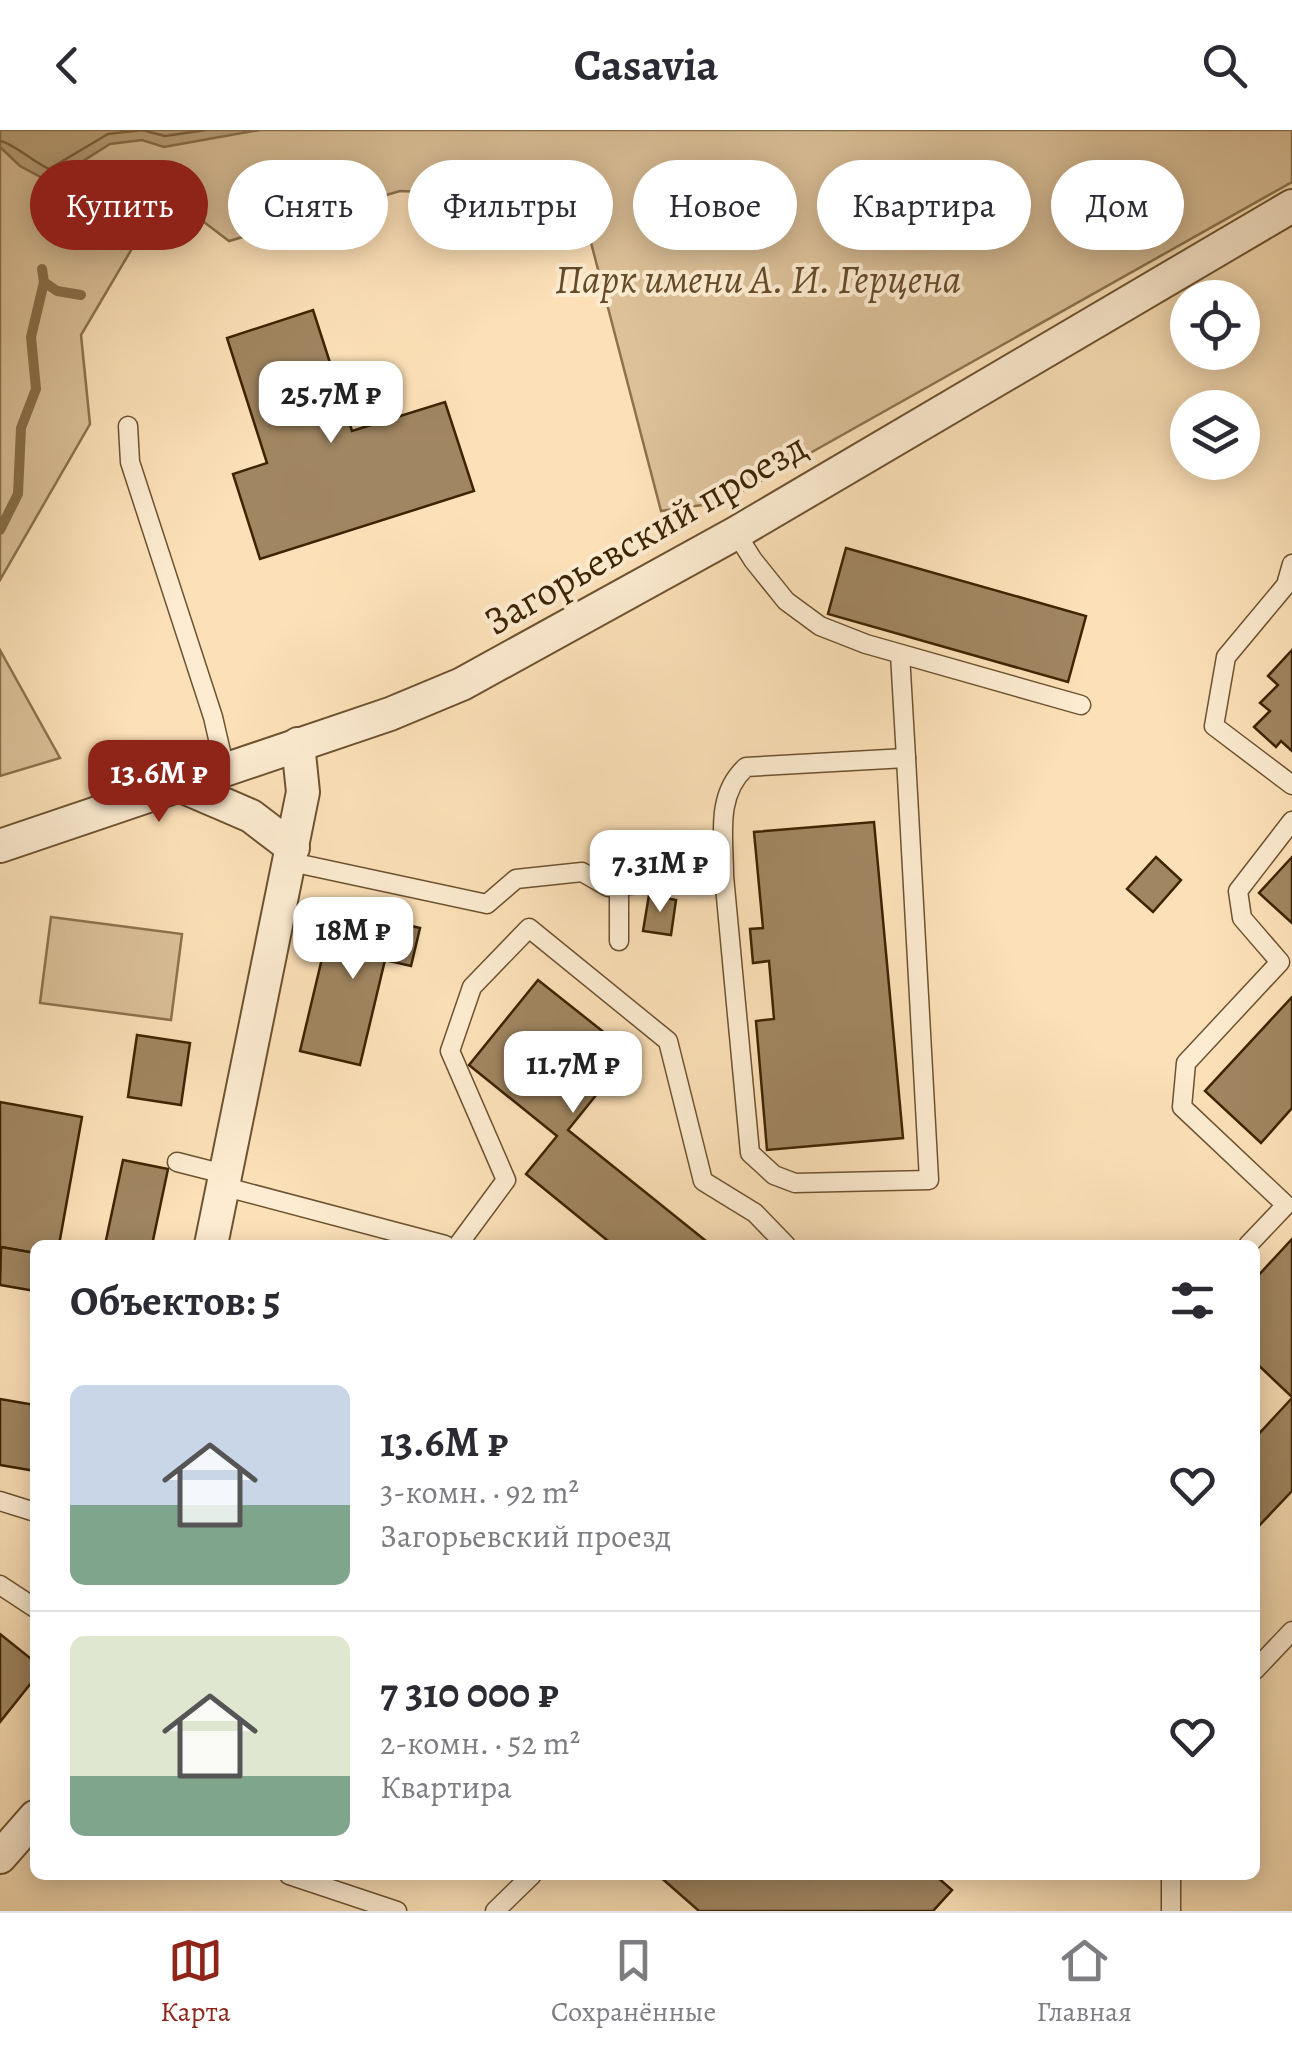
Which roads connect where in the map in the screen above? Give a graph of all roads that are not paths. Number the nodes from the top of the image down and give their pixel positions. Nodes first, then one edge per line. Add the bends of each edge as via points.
1 (1292, 206) edge
2 (128, 426) dead end
3 (736, 532) junction
4 (1292, 564) edge
5 (900, 654) junction
6 (1081, 705) dead end
7 (298, 744) junction
8 (906, 758) junction
9 (225, 769) junction
10 (179, 785) junction
11 (1292, 785) edge
12 (1292, 821) edge
13 (0, 846) edge
14 (292, 855) junction
15 (724, 876) junction
16 (619, 886) junction
17 (619, 941) dead end
18 (177, 1162) dead end
19 (223, 1180) junction
20 (1289, 1206) edge
21 (212, 1240) edge
22 (428, 1240) edge
23 (462, 1240) edge
24 (781, 1240) edge
25 (1253, 1240) edge
26 (0, 1501) edge
27 (30, 1510) edge
28 (0, 1585) edge
29 (30, 1605) edge
30 (1292, 1630) edge
31 (1260, 1665) edge
32 (30, 1823) edge
33 (0, 1857) edge
34 (304, 1880) edge
35 (527, 1880) edge
36 (1171, 1880) edge
37 (397, 1911) edge
38 (495, 1911) edge
39 (1172, 1911) edge

1 - 3 street, Загорьевский проезд
2 - 9 lane via 130,462
3 - 5 lane via 797,609 820,626
3 - 7 street, Загорьевский проезд via 462,684
4 - 11 lane via 1286,585 1226,657 1214,726
5 - 6 lane
5 - 8 lane
7 - 9 street, Загорьевский проезд
7 - 14 street via 303,792
8 - 15 lane via 746,767 730,784 724,806
8 - 15 lane via 929,1180 795,1183 750,1153
9 - 10 street, Загорьевский проезд
10 - 13 street, Загорьевский проезд
10 - 14 street via 250,816
12 - 20 lane via 1238,891 1242,918 1280,962 1186,1062 1182,1107
14 - 16 lane via 495,910 516,880 582,872
14 - 19 street
15 - 16 lane
16 - 17 lane
18 - 19 lane
19 - 21 street
19 - 22 lane
20 - 25 lane
23 - 24 lane via 506,1180 450,1052 472,987 529,928 668,1041 703,1181 755,1214
26 - 27 lane
28 - 29 lane
30 - 31 lane
32 - 33 street
34 - 37 lane
35 - 38 lane
36 - 39 lane

